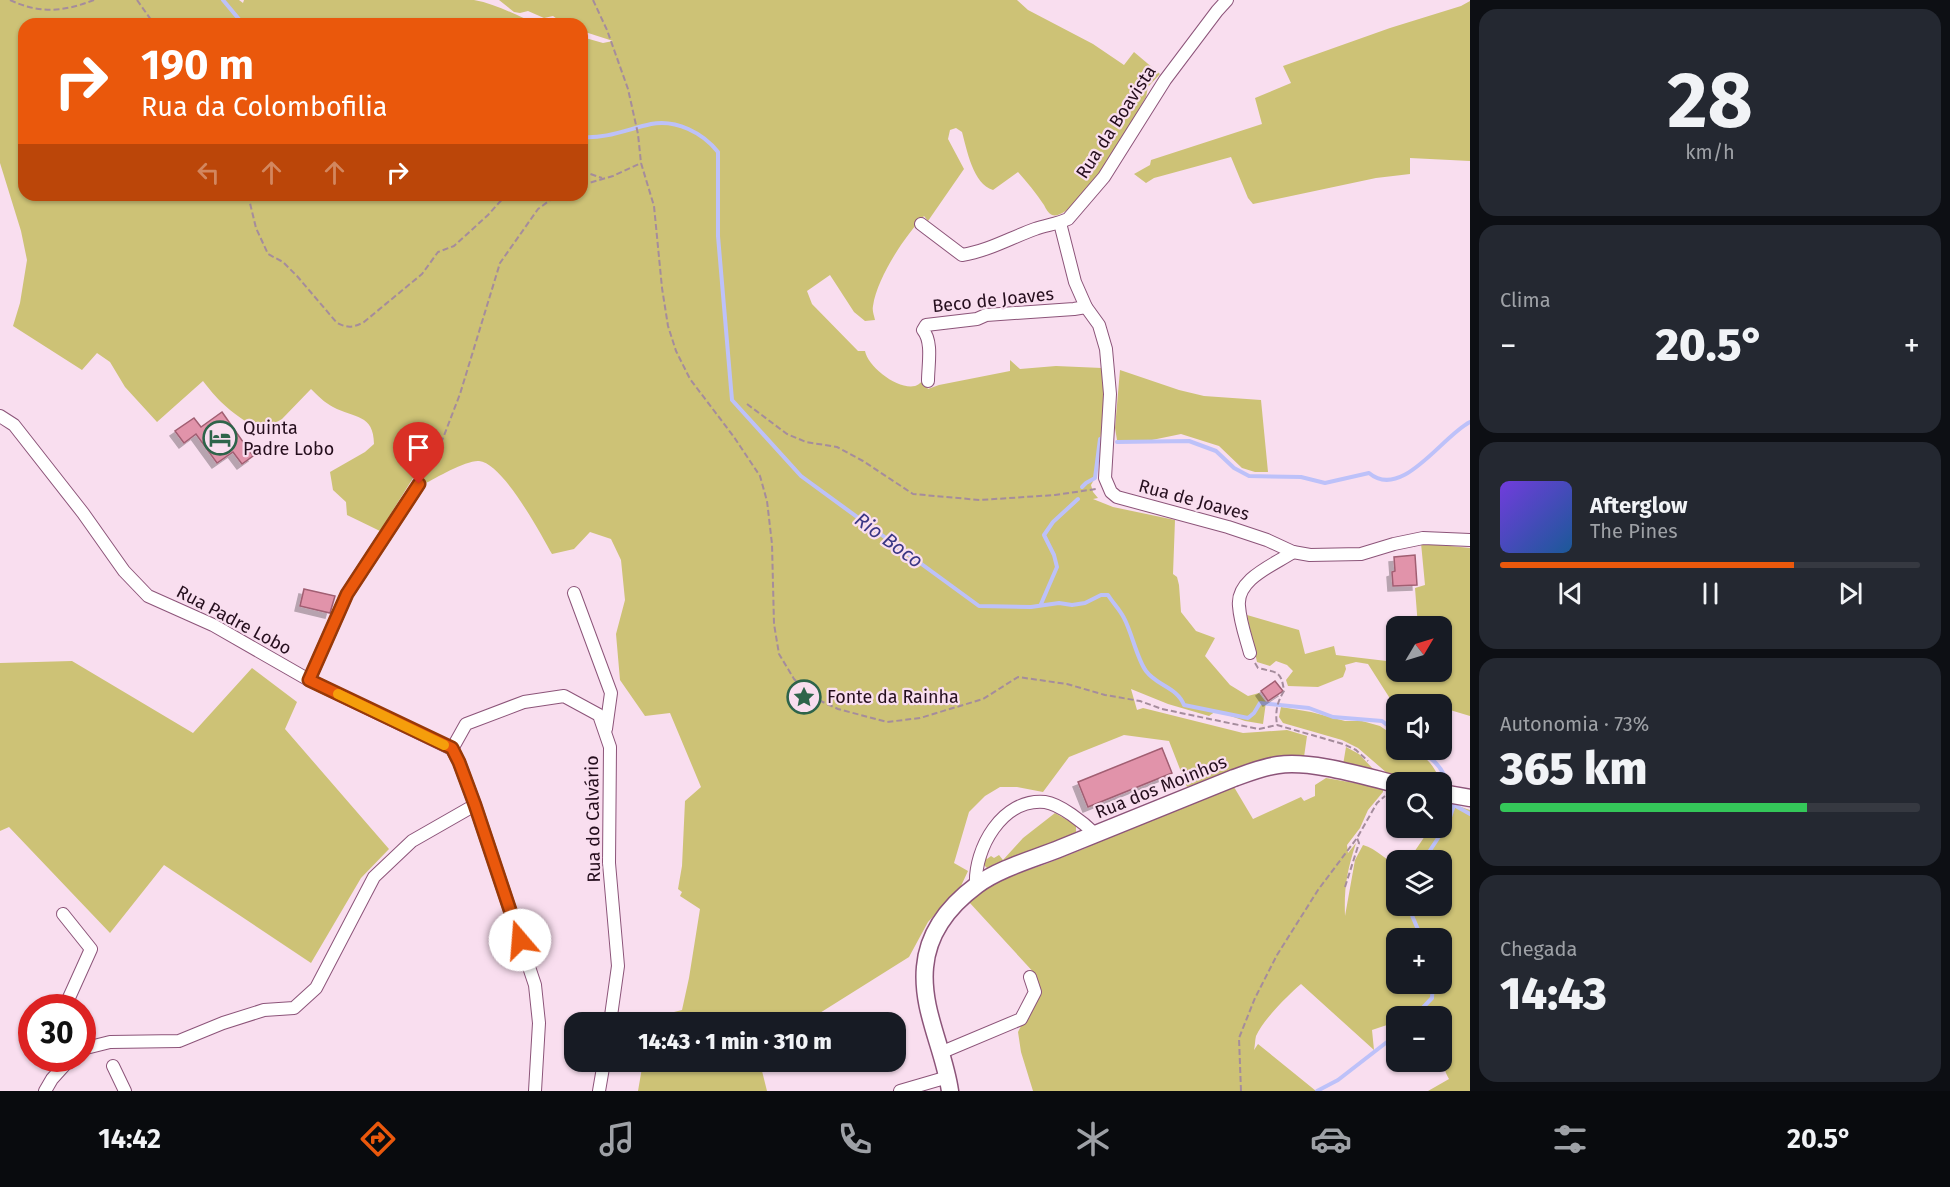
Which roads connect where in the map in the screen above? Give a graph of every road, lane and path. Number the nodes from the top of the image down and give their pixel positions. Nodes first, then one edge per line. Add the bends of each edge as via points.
1 (10, 0) edge
2 (94, 0) edge
3 (137, 0) edge
4 (593, 0) edge
5 (1227, 0) edge
6 (150, 18) edge
7 (641, 162) junction
8 (588, 173) edge
9 (603, 179) junction
10 (588, 183) edge
11 (249, 201) edge
12 (501, 201) edge
13 (549, 201) edge
14 (1060, 223) junction
15 (921, 224) dead end
16 (1086, 307) junction
17 (928, 381) dead end
18 (747, 404) dead end
19 (0, 416) edge
20 (419, 484) joint
21 (1108, 486) junction
22 (1470, 540) edge
23 (1293, 552) junction
24 (574, 593) dead end
25 (1250, 653) joint
26 (309, 680) junction
27 (1277, 725) junction
28 (605, 732) junction
29 (452, 748) junction
30 (1386, 778) edge
31 (1386, 781) edge
32 (1386, 795) edge
33 (475, 805) junction
34 (1095, 834) junction
35 (1357, 838) junction
36 (976, 885) junction
37 (1345, 887) dead end
38 (63, 914) dead end
39 (1030, 977) dead end
40 (71, 994) edge
41 (612, 1012) edge
42 (96, 1046) edge
43 (940, 1053) junction
44 (113, 1066) dead end
45 (57, 1072) edge
46 (62, 1072) edge
47 (603, 1072) edge
48 (949, 1084) edge
49 (45, 1091) edge
50 (57, 1091) edge
51 (125, 1091) edge
52 (534, 1091) edge
53 (600, 1091) edge
54 (900, 1091) edge
55 (1241, 1091) edge

1 - 2 path via 36,10 76,7
3 - 6 path
4 - 7 path via 628,89
5 - 14 street, Rua da Boavista via 1165,80 1104,177 1068,219
7 - 9 path
7 - 27 path via 654,206 668,326 690,379 760,476 772,544 774,624 779,654 794,680 812,697 838,709 887,722 920,718 983,699 1018,676 1259,729
8 - 9 path
9 - 10 path
11 - 12 path via 268,254 283,262 337,323 346,327 364,322 422,274 438,252 454,246
13 - 20 path via 538,209 500,263 460,394 440,446
14 - 15 street, Rua da Boavista via 962,255
14 - 16 street via 1075,282
16 - 17 street, Beco de Joaves via 986,315 926,325 923,330 928,343
16 - 21 street via 1099,326 1109,371 1105,470
18 - 21 path via 787,434 837,447 913,494 1003,499
19 - 26 street, Rua Padre Lobo via 14,425 124,571 148,596 213,625
20 - 26 street via 347,594
21 - 23 street, Rua de Joaves via 1117,497 1228,526
22 - 23 street, Rua de Joaves via 1423,538 1361,554
23 - 25 street via 1240,591 1239,606
24 - 28 street via 611,693
25 - 27 path via 1258,668 1279,674 1284,691 1276,709
26 - 29 street, Rua Padre Lobo
27 - 30 path via 1356,750
28 - 29 street, Rua do Calvário via 599,715 564,696 524,702 466,724
28 - 41 street, Rua do Calvário via 610,747 609,863 618,966
29 - 33 street
31 - 34 main road, Rua dos Moinhos via 1305,764 1278,765 1240,776
32 - 35 path
33 - 42 street via 412,841 374,877 316,988 294,1008 264,1010 179,1041
33 - 52 street via 535,985 539,1023
34 - 36 main road, Rua dos Moinhos
34 - 36 street via 1050,803 1018,807 1000,820 987,838 975,870
35 - 37 path via 1359,843
35 - 55 path via 1276,955 1255,998 1239,1038
36 - 43 main road, Rua dos Moinhos via 954,905 930,943 924,986
38 - 40 street via 90,949
39 - 43 street via 1035,992 1021,1019
43 - 48 main road, Rua dos Moinhos
44 - 51 street
45 - 49 street
46 - 50 street
47 - 53 street
48 - 54 street

